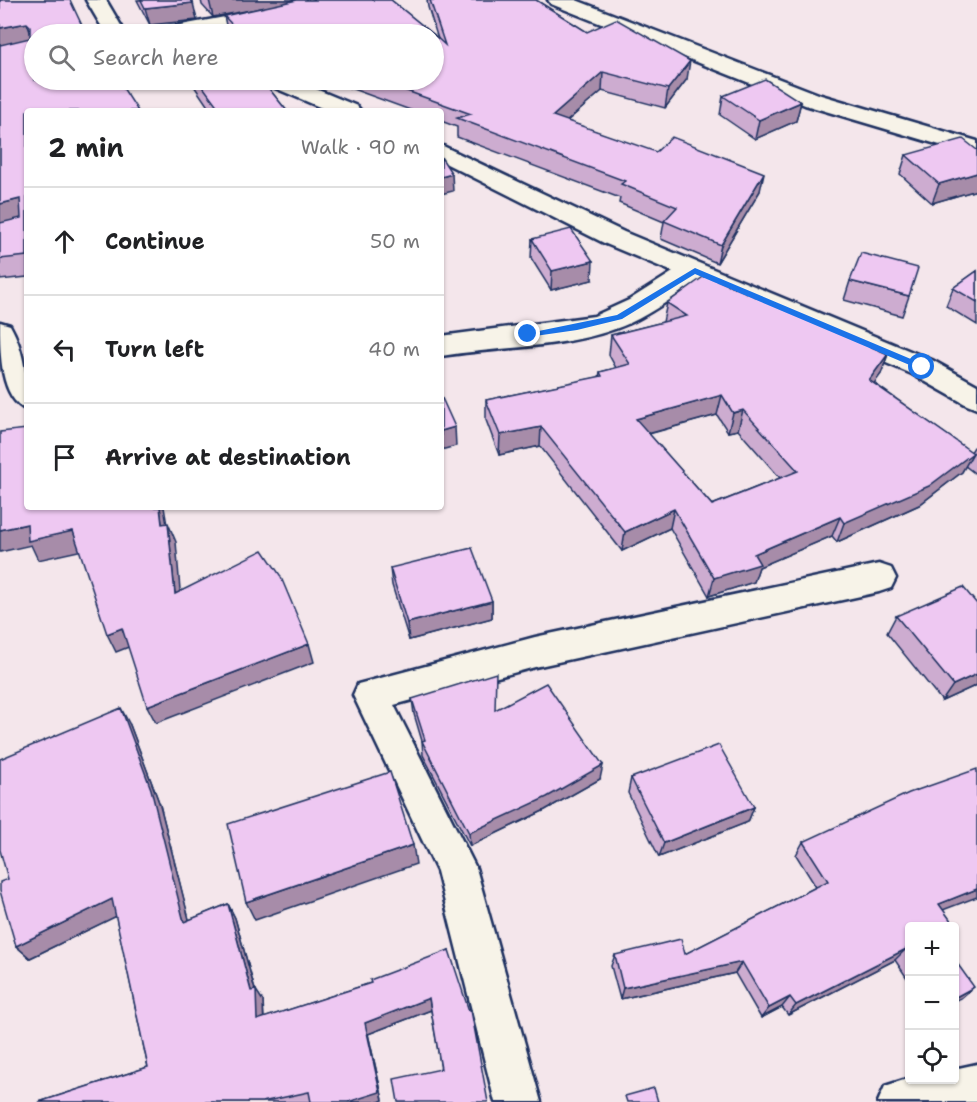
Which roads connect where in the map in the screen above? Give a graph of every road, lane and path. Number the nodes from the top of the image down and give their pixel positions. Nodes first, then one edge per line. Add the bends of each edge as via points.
1 (96, 0) edge
2 (345, 0) edge
3 (558, 0) edge
4 (279, 7) edge
5 (110, 24) edge
6 (207, 24) edge
7 (300, 90) edge
8 (342, 108) edge
9 (977, 149) edge
10 (444, 153) edge
11 (695, 271) junction
12 (0, 332) edge
13 (444, 346) edge
14 (24, 397) edge
15 (977, 398) edge
16 (879, 578) dead end
17 (977, 1087) edge
18 (518, 1102) edge
19 (901, 1102) edge

1 - 5 street
2 - 4 street
3 - 9 street via 813,100
4 - 6 street
7 - 8 street
10 - 11 street via 615,238
11 - 13 street via 620,317 577,328
11 - 15 street via 922,367
12 - 14 street via 18,393
16 - 18 street via 535,652 371,695 456,868
17 - 19 street

